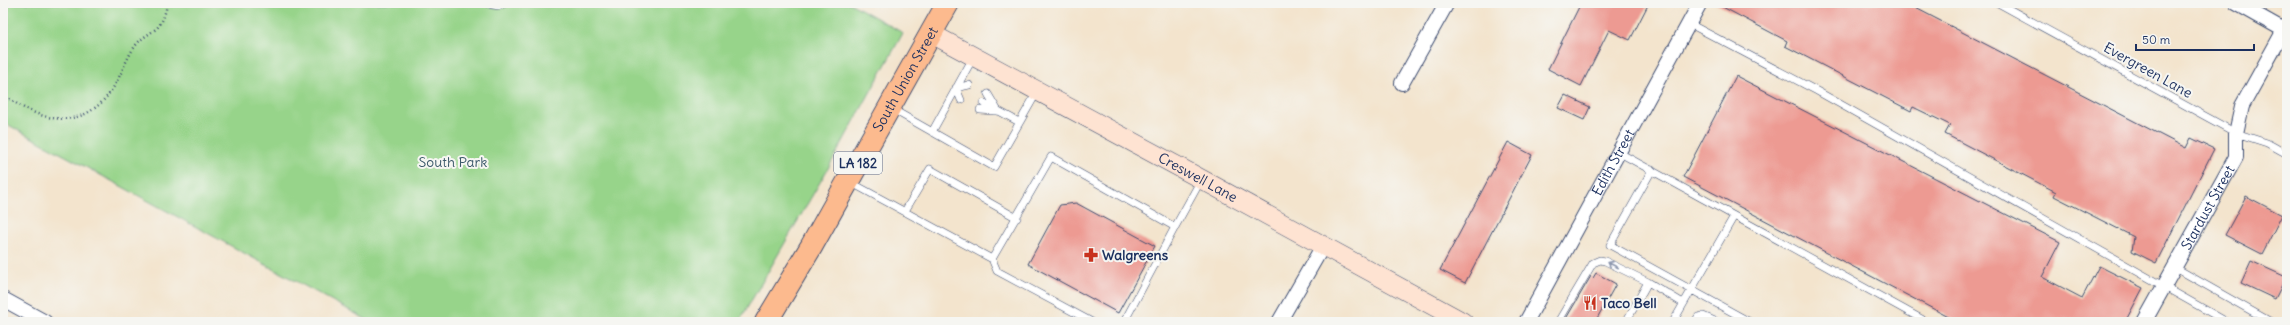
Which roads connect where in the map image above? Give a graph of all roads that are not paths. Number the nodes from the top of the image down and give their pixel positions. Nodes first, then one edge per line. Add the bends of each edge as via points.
1 (486, 3) edge
2 (505, 3) edge
3 (948, 3) edge
4 (1447, 3) edge
5 (1700, 3) edge
6 (1998, 3) edge
7 (2236, 3) edge
8 (1688, 23) junction
9 (2286, 28) edge
10 (932, 34) junction
11 (974, 56) junction
12 (1402, 83) dead end
13 (969, 85) dead end
14 (956, 88) junction
15 (1037, 91) junction
16 (988, 94) dead end
17 (963, 97) dead end
18 (982, 107) dead end
19 (890, 108) junction
20 (998, 111) junction
21 (1019, 122) junction
22 (932, 132) junction
23 (2236, 133) junction
24 (1618, 152) junction
25 (2287, 154) edge
26 (1652, 170) junction
27 (848, 180) junction
28 (1201, 180) junction
29 (905, 211) junction
30 (1734, 216) junction
31 (1017, 218) junction
32 (1175, 227) junction
33 (1324, 244) junction
34 (992, 259) junction
35 (2174, 267) junction
36 (1648, 282) junction
37 (2163, 287) junction
38 (1691, 290) junction
39 (3, 299) edge
40 (1683, 303) junction
41 (45, 322) edge
42 (766, 322) edge
43 (1092, 322) edge
44 (1124, 322) edge
45 (1279, 322) edge
46 (1463, 322) edge
47 (1526, 322) edge
48 (1558, 322) edge
49 (1626, 322) edge
50 (1673, 322) edge
51 (1695, 322) edge
52 (1717, 322) edge
53 (1750, 322) edge
54 (1927, 322) edge
55 (2144, 322) edge
56 (2226, 322) edge
57 (2271, 322) edge

1 - 2 lane via 492,6
3 - 10 main road, South Union Street / LA 182
4 - 12 street
5 - 8 street, Edith Street
6 - 23 lane, Evergreen Lane
7 - 9 street
8 - 24 street, Edith Street
8 - 37 lane via 1824,95 2072,233
9 - 23 street, Stardust Street via 2242,106
10 - 11 main road, Creswell Lane
10 - 19 main road, South Union Street / LA 182
11 - 14 lane
11 - 15 main road, Creswell Lane
13 - 14 lane
14 - 17 lane
14 - 22 lane
15 - 21 lane
15 - 28 main road, Creswell Lane
16 - 20 lane
18 - 20 lane
19 - 22 lane
19 - 27 main road, South Union Street / LA 182
20 - 21 lane
21 - 22 lane via 994,167
23 - 25 lane, Evergreen Lane via 2267,143
23 - 35 street, Stardust Street via 2236,157
24 - 26 lane
24 - 47 street, Edith Street
26 - 30 lane
26 - 38 lane via 1610,245
27 - 29 lane
27 - 42 main road, South Union Street / LA 182
28 - 32 lane
28 - 33 main road, Creswell Lane
29 - 31 lane via 930,169
29 - 34 lane
30 - 38 lane
30 - 54 lane
31 - 32 lane via 1051,157
31 - 34 lane
32 - 44 lane
33 - 45 street
33 - 46 main road, Creswell Lane
34 - 43 lane via 997,271
35 - 37 street, Stardust Street
35 - 57 lane
36 - 40 lane
36 -> 48 lane via 1605,261 1593,263
36 - 49 lane
37 - 55 street, Stardust Street
37 - 56 lane
38 - 40 lane
38 - 53 lane
39 - 41 street
40 - 50 lane
51 - 52 lane via 1703,316

